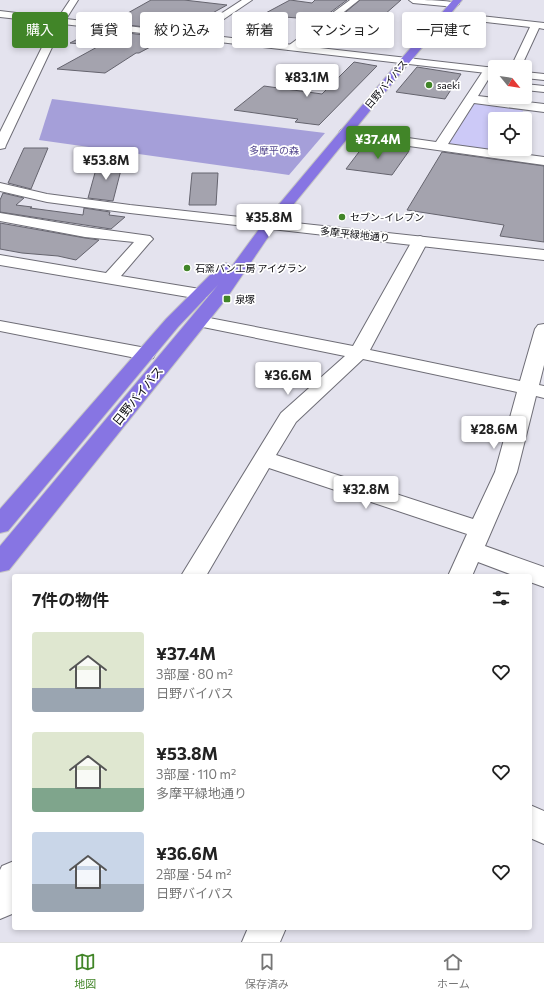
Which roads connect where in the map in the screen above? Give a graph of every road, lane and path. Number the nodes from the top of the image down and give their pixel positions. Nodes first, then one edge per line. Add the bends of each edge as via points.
1 (74, 0) edge
2 (248, 0) edge
3 (355, 0) edge
4 (413, 0) edge
5 (456, 2) edge
6 (66, 12) edge
7 (448, 12) edge
8 (0, 14) edge
9 (12, 15) edge
10 (224, 16) edge
11 (486, 19) edge
12 (68, 22) edge
13 (540, 25) edge
14 (140, 30) edge
15 (224, 40) edge
16 (47, 48) edge
17 (292, 48) junction
18 (416, 48) edge
19 (525, 48) junction
20 (538, 50) dead end
21 (405, 60) junction
22 (519, 60) edge
23 (488, 70) edge
24 (488, 75) edge
25 (532, 76) edge
26 (544, 77) edge
27 (482, 82) junction
28 (488, 82) edge
29 (532, 88) edge
30 (544, 89) edge
31 (471, 98) junction
32 (543, 104) edge
33 (345, 133) junction
34 (0, 144) edge
35 (440, 146) junction
36 (544, 161) edge
37 (0, 187) edge
38 (0, 217) edge
39 (270, 224) junction
40 (420, 241) junction
41 (544, 255) edge
42 (0, 260) edge
43 (110, 278) junction
44 (200, 294) junction
45 (199, 321) junction
46 (0, 326) edge
47 (544, 329) edge
48 (359, 353) junction
49 (146, 354) junction
50 (536, 390) edge
51 (264, 459) junction
52 (0, 525) edge
53 (475, 540) junction
54 (0, 562) edge
55 (194, 574) edge
56 (461, 574) edge
57 (544, 577) edge
58 (532, 821) edge
59 (544, 828) edge
60 (12, 881) edge
61 (0, 902) edge
62 (268, 930) edge
63 (260, 942) edge

1 - 6 street
2 - 10 street
3 - 17 street
4 - 5 street
5 - 7 highway, 日野バイパス
8 - 9 street
11 - 13 street
12 - 14 street
13 - 19 street
15 - 17 street
16 - 34 street
17 - 21 street
18 - 21 highway, 日野バイパス
19 - 20 street
19 - 22 street
21 - 23 street
21 - 33 highway, 日野バイパス
24 - 27 street
25 - 26 street
27 - 28 street
27 - 31 street
29 - 30 street
31 - 32 street
31 - 35 street
33 - 35 street
33 - 39 highway, 日野バイパス
35 - 36 street
37 - 39 street, 多摩平緑地通り via 83,203
38 - 43 street via 85,232 145,239
39 - 40 street, 多摩平緑地通り
39 - 44 highway, 日野バイパス
39 - 45 highway, 日野バイパス
40 - 41 street, 多摩平緑地通り
40 - 48 street
42 - 43 street
43 - 44 street
44 - 49 highway, 日野バイパス
45 - 48 street
45 - 54 highway, 日野バイパス
46 - 49 street
47 - 50 street
48 - 50 street
48 - 51 street via 288,418
49 - 52 highway, 日野バイパス
50 - 53 street via 506,472
51 - 53 street
51 - 55 street
53 - 56 street
53 - 57 street
58 - 59 street
60 - 61 street
62 - 63 street

